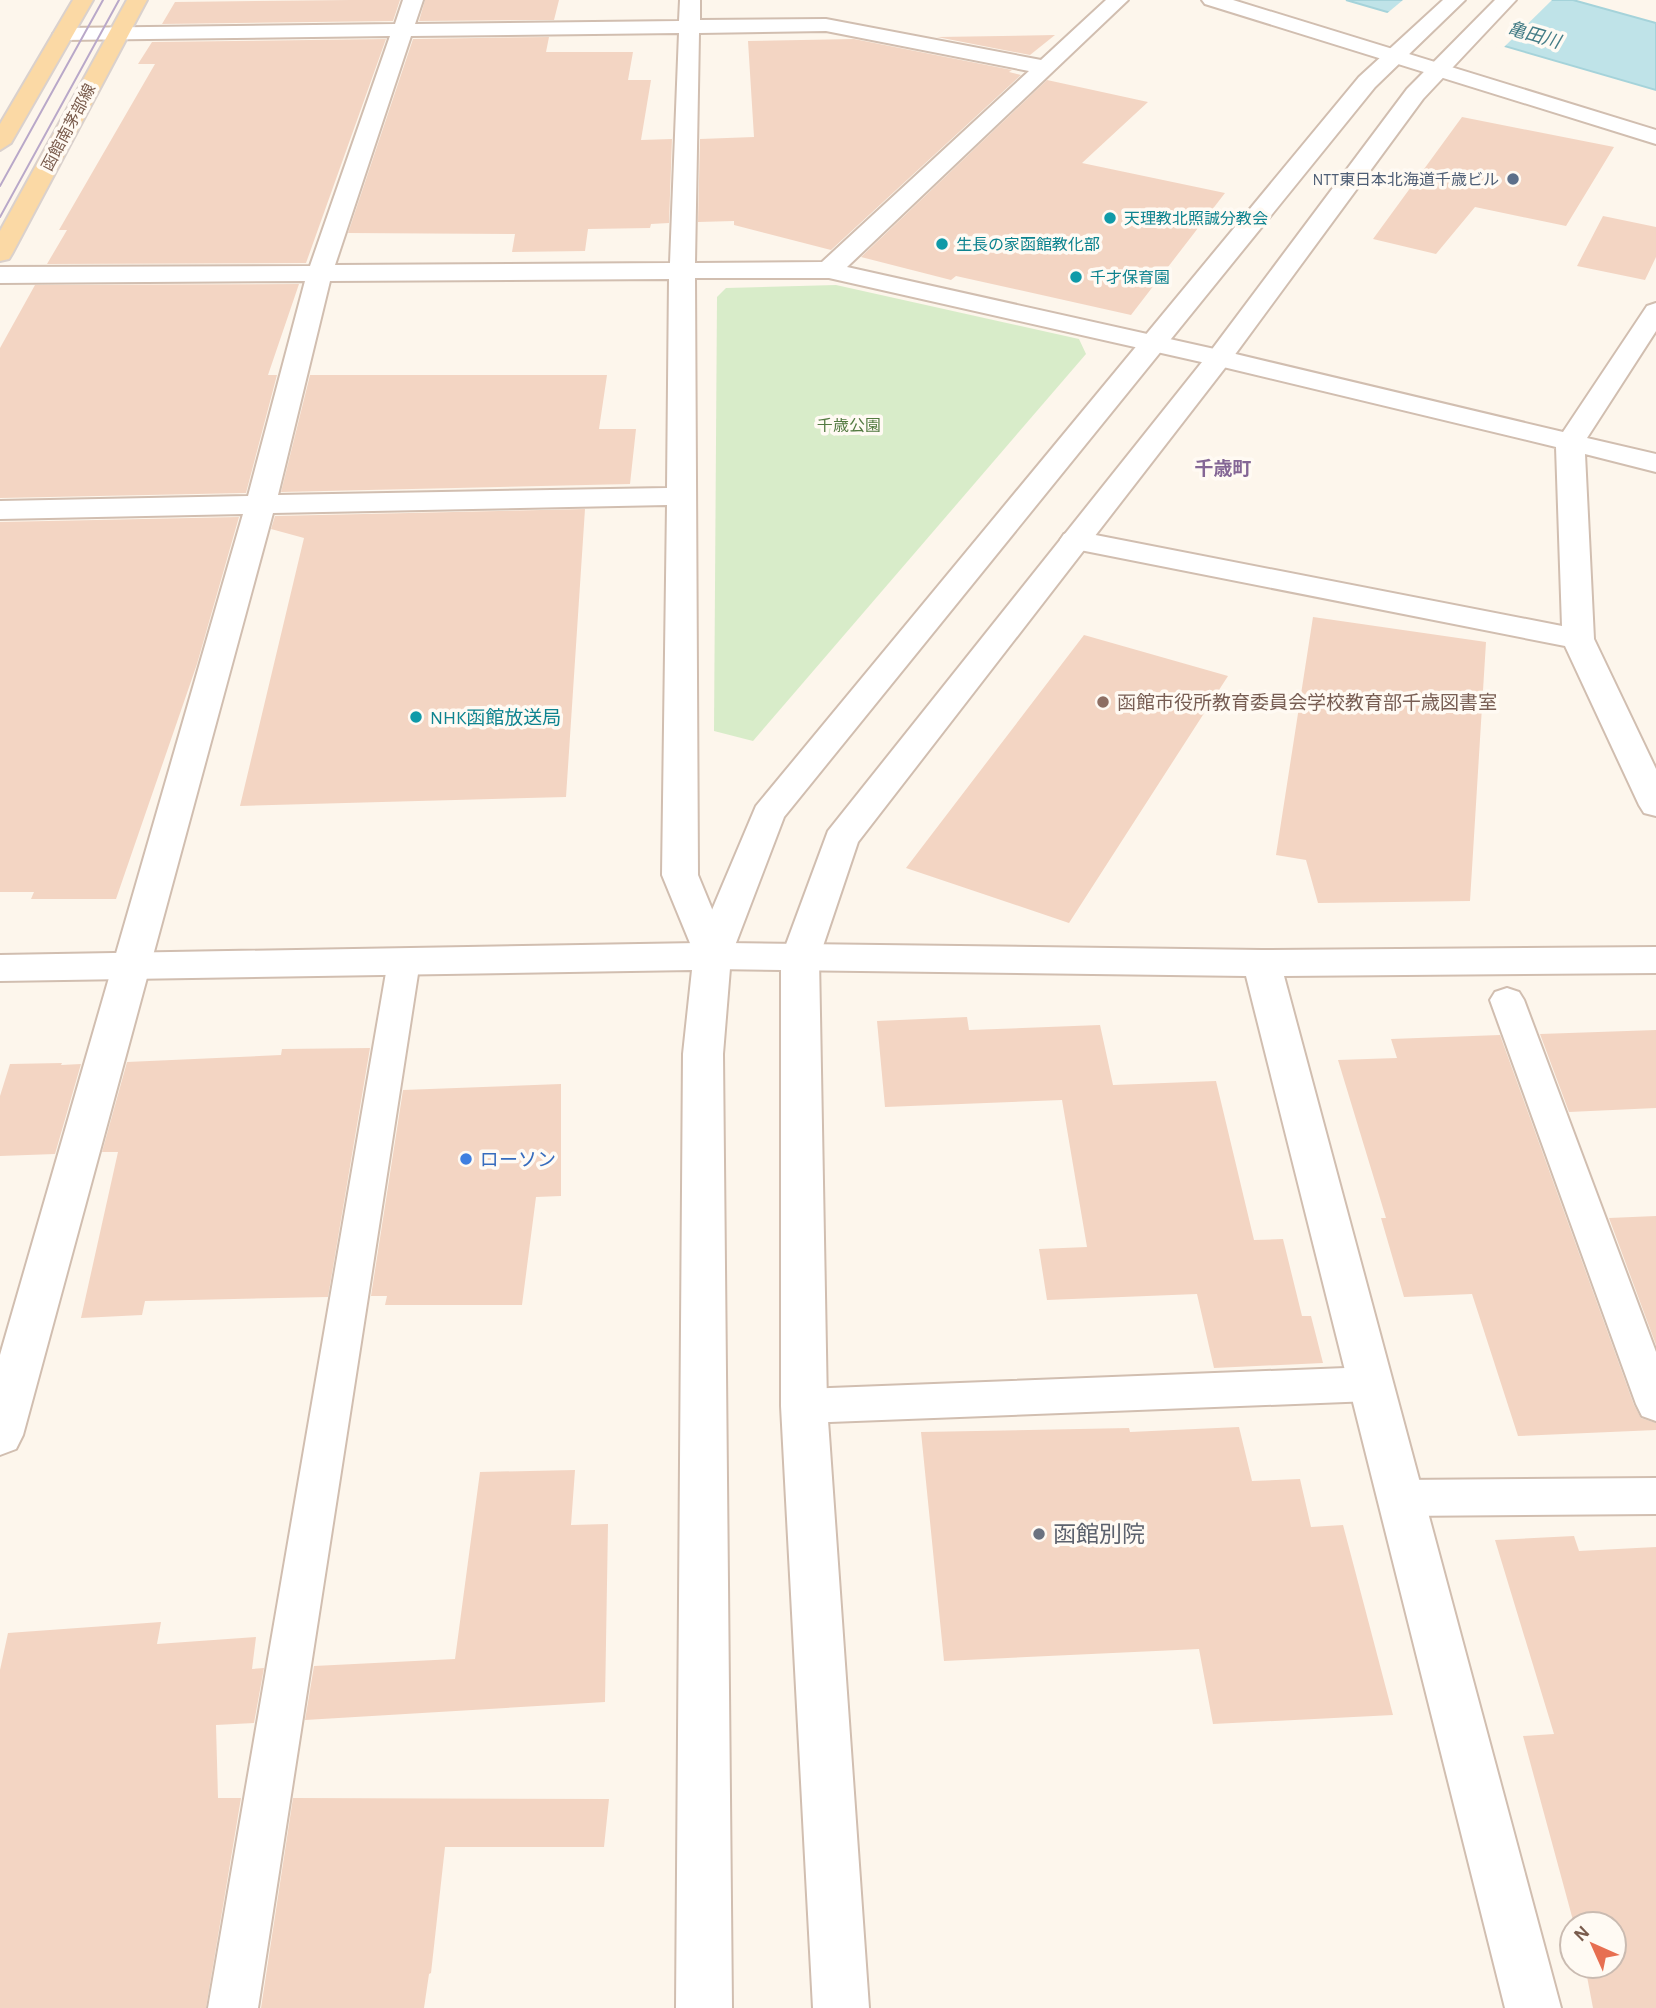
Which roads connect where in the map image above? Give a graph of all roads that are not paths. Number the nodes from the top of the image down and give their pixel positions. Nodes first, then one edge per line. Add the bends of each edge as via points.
1 (83, 0) edge
2 (137, 0) edge
3 (690, 0) edge
4 (1118, 0) edge
5 (1212, 0) edge
6 (1455, 0) edge
7 (1506, 0) edge
8 (407, 15) edge
9 (688, 27) junction
10 (63, 34) junction
11 (119, 34) junction
12 (1391, 56) junction
13 (1047, 68) junction
14 (1436, 70) junction
15 (1656, 137) edge
16 (0, 144) edge
17 (0, 254) edge
18 (829, 270) junction
19 (682, 271) junction
20 (0, 275) edge
21 (319, 275) junction
22 (1656, 311) edge
23 (1155, 344) junction
24 (1219, 358) junction
25 (1570, 443) junction
26 (1656, 463) edge
27 (683, 496) junction
28 (261, 503) junction
29 (0, 510) edge
30 (1075, 540) junction
31 (1578, 639) junction
32 (1656, 805) edge
33 (712, 956) junction
34 (800, 958) junction
35 (1656, 960) edge
36 (404, 961) junction
37 (1262, 963) junction
38 (130, 966) junction
39 (0, 968) edge
40 (1507, 1000) dead end
41 (1371, 1384) junction
42 (1656, 1404) edge
43 (804, 1406) junction
44 (0, 1435) edge
45 (1656, 1496) edge
46 (1399, 1498) junction
47 (233, 2008) edge
48 (704, 2008) edge
49 (841, 2008) edge
50 (1533, 2008) edge

1 - 10 main road
2 - 11 main road, 函館南茅部線
3 - 9 street
4 - 13 street
5 - 12 street
6 - 12 street
7 - 14 street
8 - 9 street
8 - 11 street
8 - 21 street
9 - 13 street via 826,25
9 - 19 street
10 - 11 street
10 - 16 main road
11 - 17 main road, 函館南茅部線
12 - 14 street
12 - 23 street
13 - 18 street
14 - 15 street
14 - 24 street
18 - 19 street
18 - 23 street
19 - 21 street
19 - 27 street
20 - 21 street
21 - 28 street
22 - 25 street
23 - 24 street
23 - 33 street via 768,814
24 - 25 street
24 - 30 street
25 - 26 street
25 - 31 street
27 - 28 street
27 - 33 street via 680,875
28 - 29 street
28 - 38 street
30 - 31 street
30 - 34 street via 841,839
31 - 32 street
33 - 34 street
33 - 36 street
33 - 48 street via 703,1054
34 - 37 street
34 - 43 street
35 - 37 street
36 - 38 street
36 - 47 lane
37 - 41 street
38 - 39 street
38 - 44 street
40 - 42 lane
41 - 43 lane
41 - 46 street
43 - 49 street
45 - 46 lane
46 - 50 street

